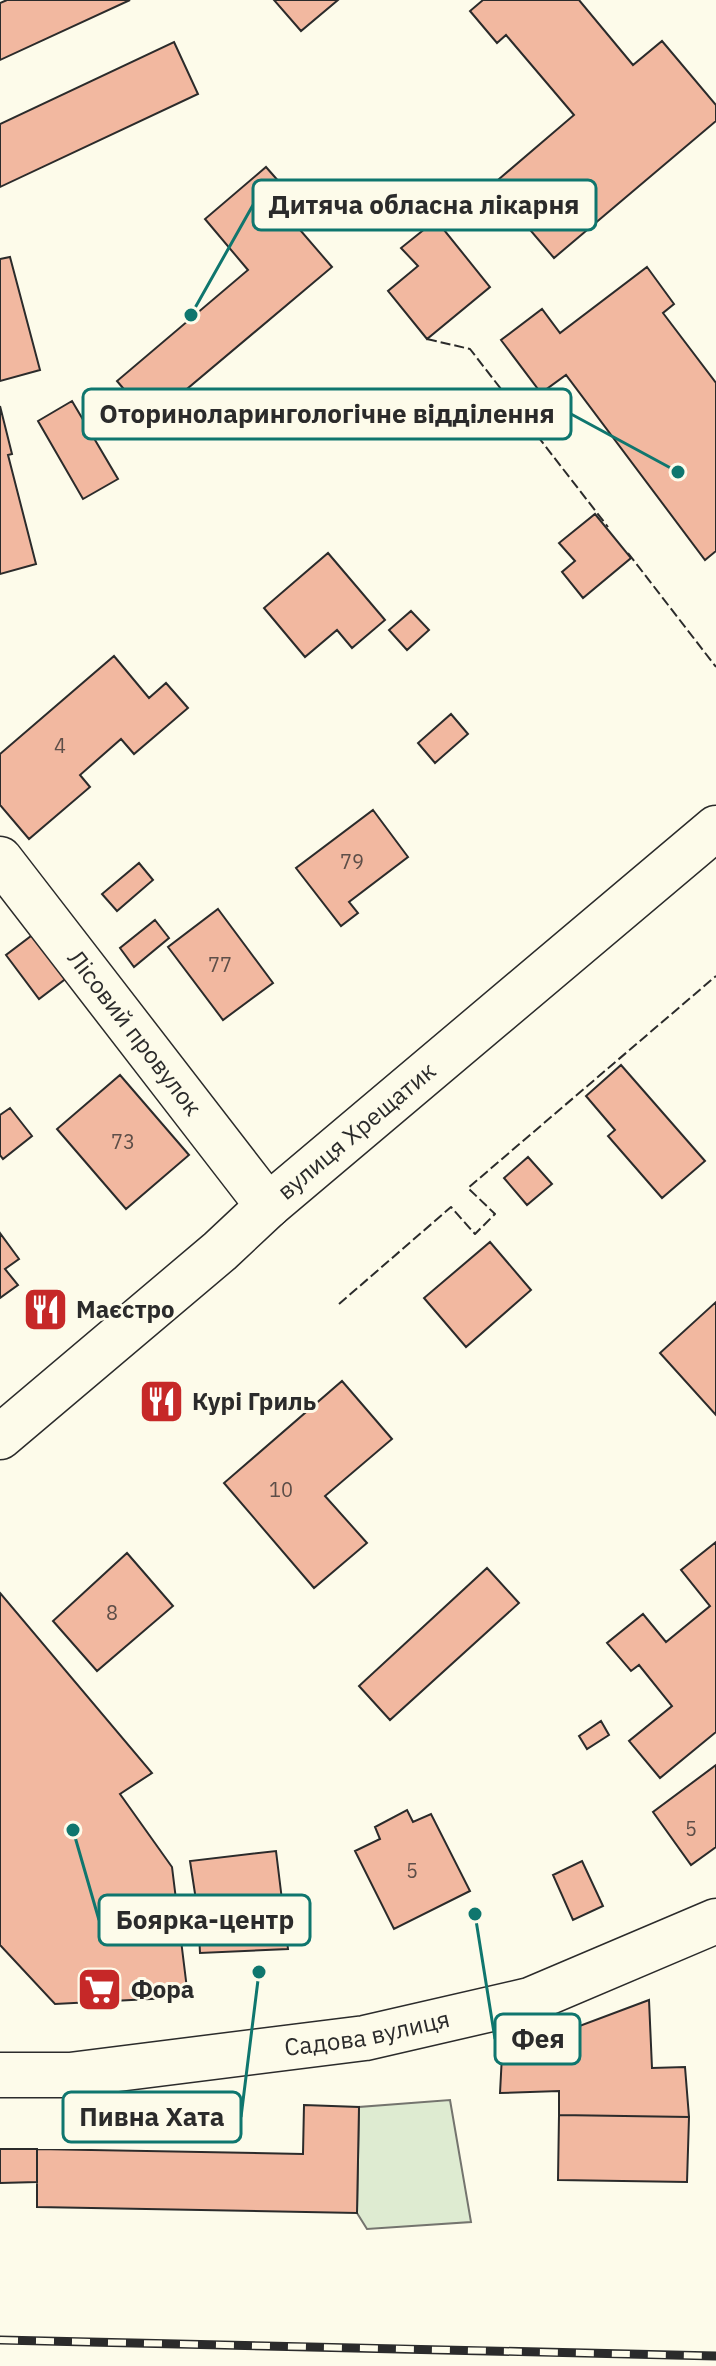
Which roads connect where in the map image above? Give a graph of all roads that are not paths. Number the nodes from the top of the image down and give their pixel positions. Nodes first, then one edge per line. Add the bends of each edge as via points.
1 (716, 828) edge
2 (0, 859) edge
3 (268, 1206) junction
4 (0, 1437) edge
5 (716, 1921) edge
6 (0, 2075) edge

1 - 3 street, вулиця Хрещатик
2 - 3 street, Лісовий провулок
3 - 4 street, вулиця Хрещатик
5 - 6 street, Садова вулиця via 530,2000 365,2038 70,2075

